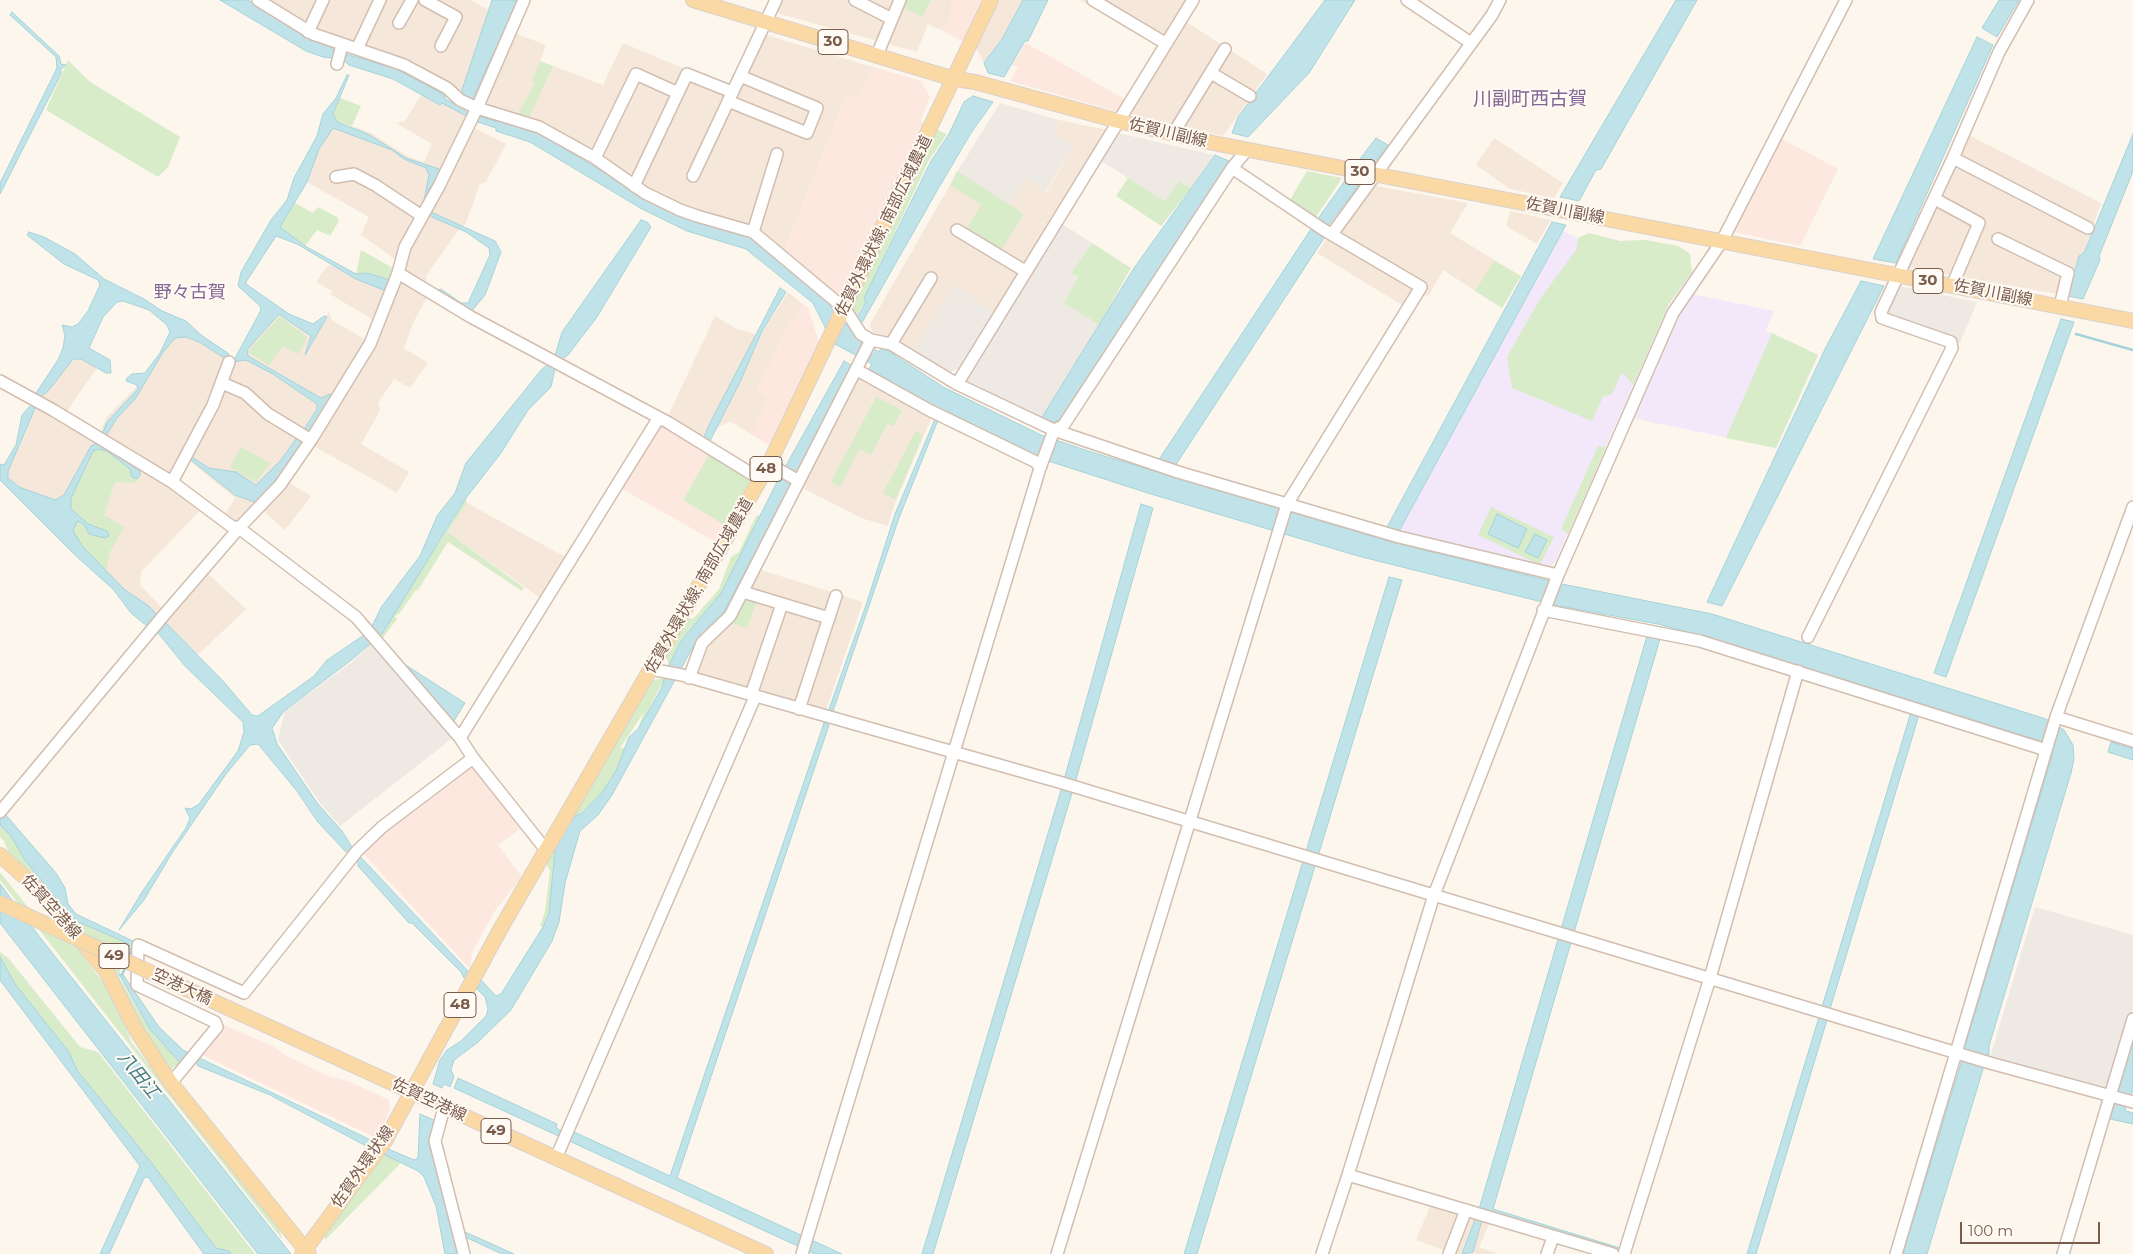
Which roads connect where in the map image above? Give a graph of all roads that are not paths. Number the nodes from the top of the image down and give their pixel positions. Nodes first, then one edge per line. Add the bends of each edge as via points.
1 (323, 0) edge
2 (380, 0) edge
3 (412, 0) edge
4 (425, 0) edge
5 (524, 0) edge
6 (692, 0) edge
7 (776, 0) edge
8 (855, 0) edge
9 (900, 0) edge
10 (990, 0) edge
11 (1092, 0) edge
12 (1407, 0) edge
13 (1500, 0) edge
14 (1846, 0) edge
15 (2028, 0) edge
16 (263, 1) edge
17 (1189, 1) edge
18 (892, 19) junction
19 (765, 22) junction
20 (399, 23) dead end
21 (308, 32) junction
22 (1166, 43) junction
23 (1471, 43) junction
24 (441, 46) dead end
25 (341, 47) junction
26 (357, 49) junction
27 (1226, 50) dead end
28 (877, 55) junction
29 (337, 64) dead end
30 (1211, 73) junction
31 (740, 76) junction
32 (954, 79) junction
33 (678, 93) junction
34 (1250, 96) dead end
35 (730, 97) junction
36 (474, 113) junction
37 (1118, 121) junction
38 (1173, 134) junction
39 (1247, 150) junction
40 (777, 154) dead end
41 (595, 158) junction
42 (1953, 158) junction
43 (1232, 168) junction
44 (1374, 174) junction
45 (693, 176) dead end
46 (336, 177) dead end
47 (634, 186) junction
48 (1934, 199) junction
49 (422, 216) junction
50 (2088, 228) dead end
51 (957, 230) dead end
52 (753, 232) junction
53 (1332, 234) junction
54 (1998, 239) dead end
55 (1722, 241) junction
56 (1026, 271) junction
57 (398, 273) junction
58 (1897, 275) junction
59 (931, 278) dead end
60 (1952, 286) junction
61 (2060, 306) junction
62 (848, 314) junction
63 (2133, 320) edge
64 (871, 343) junction
65 (890, 344) junction
66 (229, 362) dead end
67 (860, 365) junction
68 (0, 381) edge
69 (222, 383) junction
70 (957, 384) junction
71 (658, 419) junction
72 (1054, 430) junction
73 (311, 440) junction
74 (775, 467) junction
75 (1040, 468) junction
76 (760, 479) junction
77 (798, 481) junction
78 (172, 482) junction
79 (1287, 504) junction
80 (2133, 507) edge
81 (239, 528) junction
82 (1558, 575) junction
83 (743, 592) junction
84 (836, 596) dead end
85 (782, 604) junction
86 (1543, 610) junction
87 (829, 618) junction
88 (1808, 637) dead end
89 (657, 670) junction
90 (1798, 672) junction
91 (685, 676) junction
92 (753, 696) junction
93 (799, 709) junction
94 (2056, 717) junction
95 (460, 738) junction
96 (2133, 741) edge
97 (2046, 750) junction
98 (953, 754) junction
99 (473, 758) junction
100 (1, 811) edge
101 (1190, 822) junction
102 (546, 850) junction
103 (0, 855) edge
104 (1434, 895) junction
105 (0, 903) edge
106 (506, 919) joint
107 (1710, 978) junction
108 (228, 1008) joint
109 (2133, 1019) edge
110 (1957, 1053) junction
111 (171, 1083) junction
112 (411, 1091) junction
113 (2111, 1098) junction
114 (2132, 1102) edge
115 (444, 1108) junction
116 (556, 1158) junction
117 (1348, 1175) junction
118 (1470, 1212) junction
119 (1553, 1236) junction
120 (305, 1252) edge
121 (802, 1253) edge
122 (464, 1254) edge
123 (766, 1254) edge
124 (1057, 1254) edge
125 (1322, 1254) edge
126 (1449, 1254) edge
127 (1547, 1254) edge
128 (1613, 1254) edge
129 (1624, 1254) edge
130 (1896, 1254) edge
131 (2063, 1254) edge

1 - 21 street
2 - 26 street
3 - 20 street
4 - 24 street via 456,17
5 - 36 street
6 - 19 main road, 30
7 - 19 street
8 - 18 street
9 - 18 street
10 - 32 main road, 佐賀外環状線; 南部広域農道 / 48
11 - 22 street
12 - 23 street
13 - 23 street
14 - 55 street
15 - 42 street via 1999,52
16 - 21 street
17 - 22 street
18 - 28 street
19 - 28 main road, 30
19 - 31 street
21 - 25 street
22 - 37 street
23 - 44 street
25 - 26 street
25 - 29 street
26 - 36 street via 404,65 447,88
27 - 30 street
28 - 32 main road, 30
30 - 34 street
30 - 38 street
31 - 35 street
31 - 35 street via 817,108 806,133
32 - 37 main road, 佐賀川副線 / 30
32 - 62 main road, 佐賀外環状線; 南部広域農道 / 48
33 - 35 street via 687,74
33 - 41 street via 636,74
33 - 47 street
35 - 45 street
36 - 41 street via 539,127
36 - 49 street
37 - 38 main road, 佐賀川副線 / 30
37 - 56 street
38 - 39 main road, 佐賀川副線 / 30
39 - 43 street
39 - 44 main road, 佐賀川副線 / 30
40 - 52 street
41 - 47 street
42 - 48 street
42 - 50 street
43 - 53 street
43 - 72 street via 1063,426
44 - 53 street
44 - 55 main road, 佐賀川副線 / 30
46 - 49 street via 354,174
47 - 52 street via 697,216
48 - 58 street
48 - 60 street via 1979,223
49 - 57 street via 405,247
51 - 56 street
52 - 62 street
53 - 79 street via 1420,286
54 - 61 street via 2068,273
55 - 58 main road, 佐賀川副線 / 30
55 - 82 street via 1673,313
56 - 70 street
57 - 71 street via 471,317
57 - 73 street via 370,344
58 - 60 main road, 佐賀川副線 / 30
58 - 88 street via 1881,312 1882,318 1951,342 1952,348
59 - 65 street
60 - 61 main road, 佐賀川副線 / 30
61 - 63 main road, 佐賀川副線 / 30
62 - 64 street
62 - 74 main road, 佐賀外環状線; 南部広域農道 / 48
64 - 65 street
64 - 67 street
65 - 70 street
66 - 69 street
67 - 75 street via 930,410 1036,462
67 - 77 street
68 - 78 street
69 - 73 street via 246,393 268,414
69 - 78 street via 214,405
70 - 72 street
71 - 76 street
71 - 95 street
72 - 75 street
72 - 79 street
73 - 81 street via 280,485
74 - 76 main road, 佐賀外環状線; 南部広域農道 / 48
74 - 77 street
75 - 98 street
76 - 89 main road, 佐賀外環状線; 南部広域農道 / 48
77 - 83 street
78 - 81 street
79 - 82 street via 1399,537
79 - 101 street
80 - 94 street
81 - 95 street via 367,627
81 - 100 street
82 - 86 street
83 - 85 street
83 - 91 street via 730,616 702,643
84 - 87 street
85 - 87 street
85 - 92 street
86 - 90 street via 1700,641
86 - 104 street
87 - 93 street
89 - 91 street
89 - 102 main road, 佐賀外環状線; 南部広域農道 / 48
90 - 97 street
90 - 107 street
91 - 92 street
92 - 93 street
92 - 116 street
93 - 98 street
94 - 96 street
94 - 97 street
95 - 99 street
97 - 110 street
98 - 101 street
98 - 121 street
99 - 102 street
99 - 111 street via 382,827 354,853 244,992 138,946 137,986 215,1022 217,1027
101 - 104 street
101 - 124 street
102 - 106 main road, 佐賀外環状線; 南部広域農道 / 48
103 - 111 main road, 佐賀空港線 / 49 via 38,889 106,971 136,1030
104 - 107 street
104 - 117 street
105 - 108 main road, 空港大橋 / 49, bridge
106 - 112 main road, 佐賀外環状線 / 48
107 - 110 street
107 - 129 street
108 - 112 main road, 佐賀空港線 / 49
109 - 113 street
110 - 113 street
110 - 130 street
111 - 120 main road, 佐賀空港線 / 49
112 - 115 main road, 佐賀空港線 / 49
112 - 120 main road, 佐賀外環状線 / 48 via 385,1141
113 - 114 street
113 - 131 street
115 - 116 main road, 佐賀空港線 / 49
115 - 122 street via 435,1140
116 - 123 main road, 佐賀空港線 / 49
117 - 118 street
117 - 125 street
118 - 119 street
118 - 126 street
119 - 127 street
119 - 128 street

